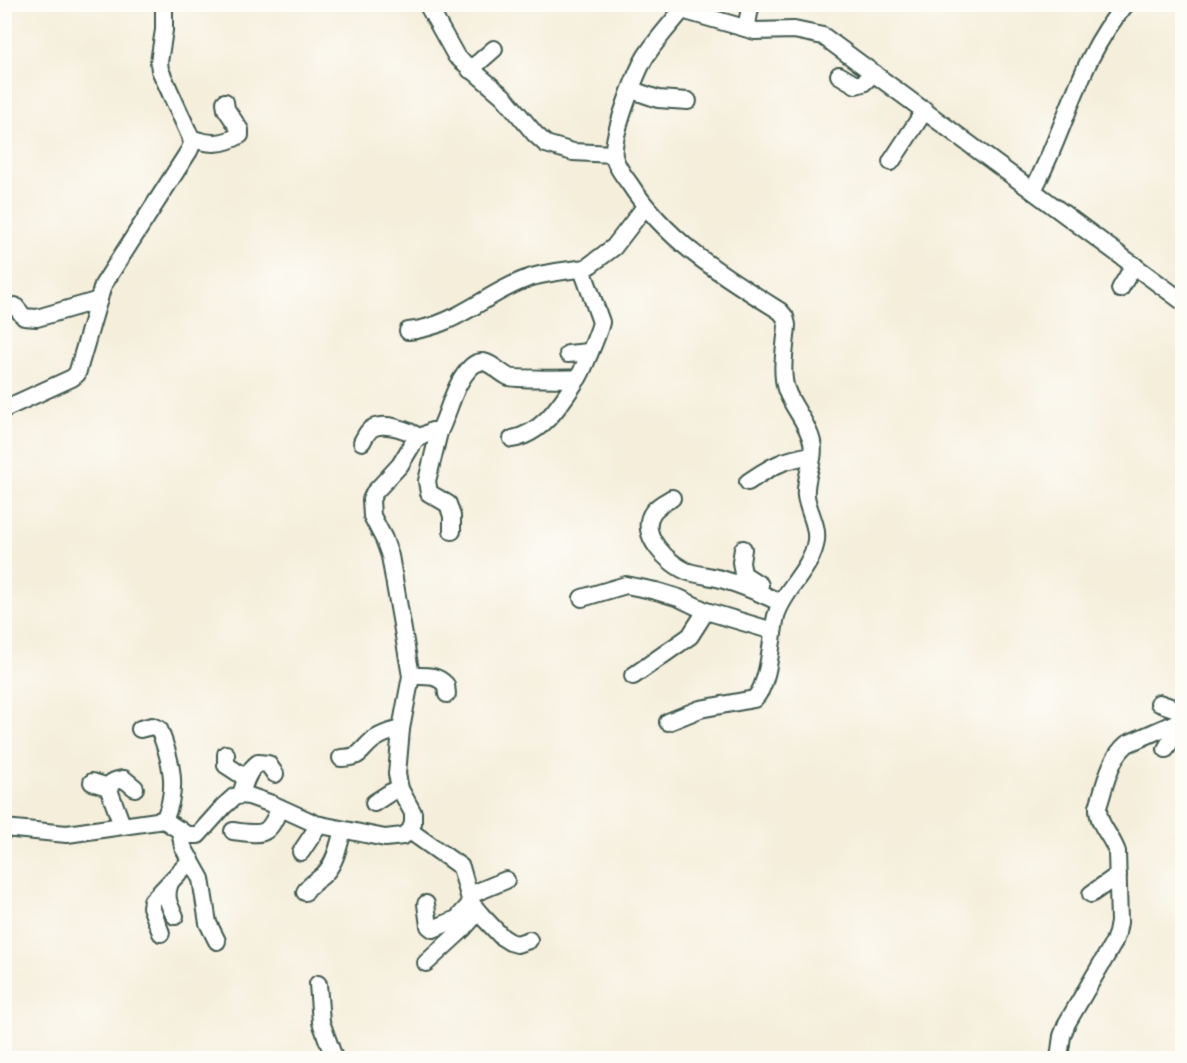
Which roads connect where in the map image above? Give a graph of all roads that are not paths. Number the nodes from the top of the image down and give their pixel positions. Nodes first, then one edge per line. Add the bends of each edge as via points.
1 (164, 4) edge
2 (427, 4) edge
3 (751, 4) edge
4 (1126, 4) edge
5 (683, 7) edge
6 (713, 11) edge
7 (754, 30) junction
8 (494, 49) dead end
9 (470, 70) junction
10 (874, 73) junction
11 (839, 75) dead end
12 (632, 90) junction
13 (688, 101) dead end
14 (225, 102) dead end
15 (925, 110) junction
16 (191, 138) junction
17 (613, 154) junction
18 (891, 162) dead end
19 (1033, 190) junction
20 (644, 208) junction
21 (1134, 265) junction
22 (585, 268) junction
23 (1120, 289) dead end
24 (99, 300) junction
25 (1182, 301) edge
26 (15, 306) dead end
27 (408, 331) dead end
28 (589, 352) junction
29 (568, 354) dead end
30 (578, 378) junction
31 (4, 409) edge
32 (439, 432) junction
33 (419, 437) junction
34 (512, 440) dead end
35 (362, 442) dead end
36 (813, 455) junction
37 (748, 482) dead end
38 (672, 498) dead end
39 (452, 531) dead end
40 (742, 549) dead end
41 (582, 597) dead end
42 (784, 599) junction
43 (706, 611) junction
44 (773, 631) junction
45 (411, 676) junction
46 (633, 676) dead end
47 (447, 694) dead end
48 (1159, 704) dead end
49 (1182, 711) edge
50 (1182, 720) edge
51 (668, 722) dead end
52 (140, 729) dead end
53 (401, 729) junction
54 (1166, 749) dead end
55 (226, 754) dead end
56 (341, 758) dead end
57 (275, 774) dead end
58 (246, 778) junction
59 (92, 782) dead end
60 (108, 787) junction
61 (135, 788) dead end
62 (400, 789) junction
63 (241, 795) junction
64 (374, 802) dead end
65 (280, 808) junction
66 (164, 820) junction
67 (122, 825) junction
68 (319, 825) junction
69 (4, 828) edge
70 (180, 830) junction
71 (343, 830) junction
72 (233, 831) dead end
73 (410, 831) junction
74 (301, 852) dead end
75 (191, 860) junction
76 (1118, 874) junction
77 (506, 880) dead end
78 (170, 883) junction
79 (305, 892) dead end
80 (1091, 894) dead end
81 (473, 903) junction
82 (426, 904) dead end
83 (175, 916) dead end
84 (161, 933) dead end
85 (529, 940) dead end
86 (217, 941) dead end
87 (426, 963) dead end
88 (318, 984) dead end
89 (334, 1059) edge
90 (1059, 1059) edge

1 - 16 street via 160,70
2 - 9 street via 448,45
3 - 7 street
4 - 19 street via 1103,33
5 - 6 street
5 - 12 street via 647,53
6 - 7 street
7 - 10 street via 794,30 823,36
8 - 9 street
9 - 17 street via 504,97 546,144 573,152
10 - 11 street via 856,85
10 - 15 street
12 - 13 street via 658,99
12 - 17 street via 614,140
14 - 16 street via 240,135 225,143 204,143
15 - 18 street
15 - 19 street
16 - 24 street via 189,151 111,272
17 - 20 street
19 - 21 street
20 - 22 street via 614,247
20 - 36 street via 706,264 785,317 784,378 811,435
21 - 23 street
21 - 25 street
22 - 27 street via 526,279 436,326
22 - 28 street via 584,278 602,322
24 - 26 street via 37,318 24,317
24 - 31 street via 77,374
28 - 29 street
28 - 30 street
30 - 32 street via 511,378 490,363 476,363 456,390
30 - 34 street via 555,412 521,438
32 - 33 street
32 - 39 street via 427,481 429,493 448,504
33 - 35 street via 401,429 375,427
33 - 45 street via 374,493 370,508 387,547
36 - 37 street via 787,459
36 - 42 street via 806,492 816,539
38 - 42 street via 658,506 649,522 655,544 669,561 688,572
40 - 42 street via 742,574
41 - 43 street via 626,585 680,598
42 - 44 street
43 - 44 street
43 - 46 street via 690,636
44 - 51 street via 760,693 754,699 700,710
45 - 47 street via 441,679
45 - 53 street
48 - 49 street
50 - 54 street
50 - 76 street via 1127,744 1114,760 1098,815 1115,844
52 - 66 street via 159,729 172,768 174,785
53 - 56 street via 372,741 361,754
53 - 62 street via 397,774
55 - 58 street via 226,765
57 - 58 street via 268,765 258,763
58 - 63 street
59 - 60 street
60 - 61 street via 124,779
60 - 67 street
62 - 64 street
62 - 73 street via 412,813
63 - 65 street
63 - 70 street via 224,806 198,835
65 - 68 street
65 - 72 street via 271,828 264,833
66 - 67 street
66 - 70 street
67 - 69 street via 67,834
68 - 71 street
68 - 74 street
70 - 75 street via 183,847
71 - 73 street via 385,838
71 - 79 street via 326,872
73 - 81 street via 461,867
75 - 78 street
75 - 86 street via 201,879 208,923
76 - 80 street
76 - 90 street via 1117,933 1067,1023
77 - 81 street
78 - 83 street via 166,893
78 - 84 street via 152,901
81 - 82 street via 457,919 433,929 429,926
81 - 85 street via 510,942
81 - 87 street via 463,929
88 - 89 street via 321,1022

